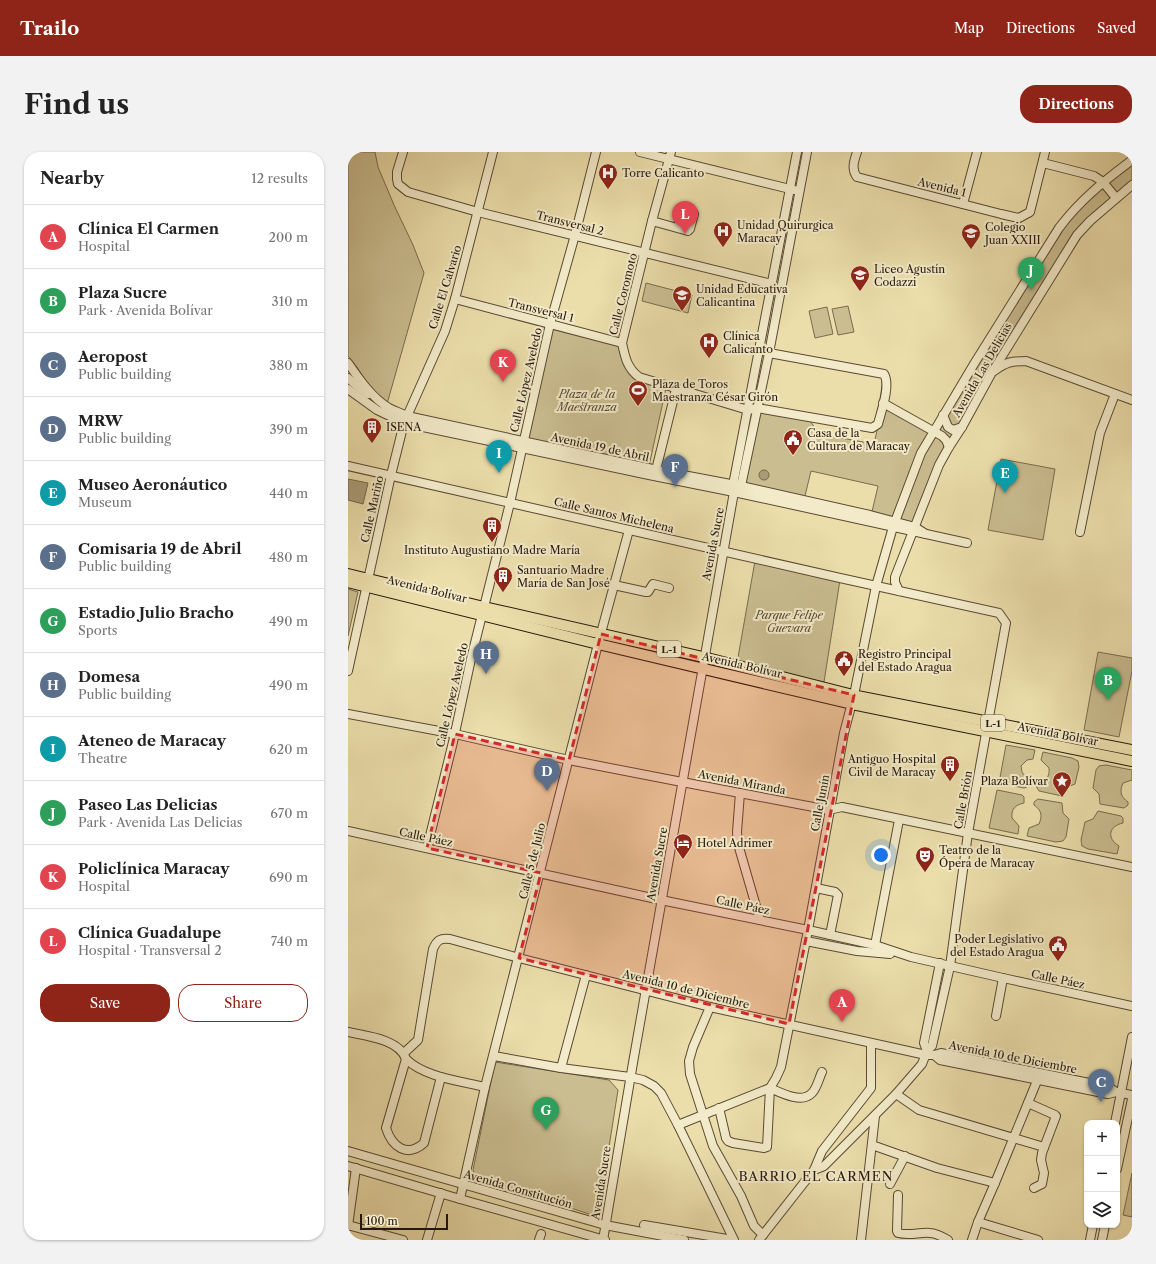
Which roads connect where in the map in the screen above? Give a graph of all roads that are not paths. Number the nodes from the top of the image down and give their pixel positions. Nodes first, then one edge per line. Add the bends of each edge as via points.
1 (403, 152) edge
2 (492, 152) edge
3 (596, 152) edge
4 (640, 152) edge
5 (797, 152) edge
6 (807, 152) edge
7 (857, 152) edge
8 (977, 152) edge
9 (1045, 152) edge
10 (670, 155) edge
11 (1132, 160) edge
12 (1043, 163) junction
13 (1103, 182) junction
14 (1132, 185) edge
15 (789, 189) junction
16 (799, 191) junction
17 (1116, 198) junction
18 (963, 204) junction
19 (478, 212) junction
20 (652, 221) junction
21 (678, 228) dead end
22 (575, 235) junction
23 (645, 254) junction
24 (772, 284) junction
25 (455, 299) junction
26 (550, 324) junction
27 (622, 343) junction
28 (769, 353) junction
29 (349, 366) edge
30 (990, 374) junction
31 (348, 378) edge
32 (348, 389) edge
33 (676, 389) junction
34 (1115, 394) junction
35 (378, 400) junction
36 (1132, 400) edge
37 (883, 403) junction
38 (757, 408) junction
39 (748, 410) junction
40 (943, 415) junction
41 (405, 420) junction
42 (962, 428) junction
43 (934, 430) junction
44 (522, 445) junction
45 (949, 447) junction
46 (348, 466) edge
47 (656, 470) junction
48 (391, 475) junction
49 (736, 487) junction
50 (510, 502) junction
51 (894, 524) junction
52 (914, 529) junction
53 (629, 530) junction
54 (1080, 532) dead end
55 (967, 543) dead end
56 (723, 551) junction
57 (348, 574) edge
58 (348, 582) edge
59 (367, 582) junction
60 (614, 585) junction
61 (876, 586) junction
62 (669, 588) dead end
63 (899, 591) junction
64 (483, 611) junction
65 (600, 639) junction
66 (704, 657) junction
67 (702, 668) junction
68 (348, 671) edge
69 (853, 699) junction
70 (348, 714) edge
71 (988, 727) junction
72 (455, 734) junction
73 (1132, 750) edge
74 (569, 760) junction
75 (1132, 761) edge
76 (682, 782) junction
77 (740, 794) junction
78 (829, 810) junction
79 (899, 820) junction
80 (348, 831) edge
81 (968, 833) junction
82 (427, 848) junction
83 (1132, 867) edge
84 (541, 873) junction
85 (816, 888) junction
86 (661, 900) junction
87 (760, 920) junction
88 (808, 930) junction
89 (830, 935) junction
90 (806, 941) junction
91 (875, 946) junction
92 (911, 957) junction
93 (518, 958) junction
94 (940, 963) junction
95 (950, 966) junction
96 (586, 975) junction
97 (1003, 978) junction
98 (646, 991) junction
99 (1132, 1006) edge
100 (710, 1007) junction
101 (931, 1008) junction
102 (939, 1010) junction
103 (996, 1016) dead end
104 (789, 1024) junction
105 (348, 1032) edge
106 (1132, 1037) edge
107 (871, 1043) junction
108 (929, 1054) junction
109 (405, 1056) junction
110 (494, 1056) junction
111 (561, 1068) junction
112 (822, 1072) dead end
113 (1038, 1076) junction
114 (441, 1077) junction
115 (630, 1077) junction
116 (485, 1087) junction
117 (770, 1088) junction
118 (1118, 1093) junction
119 (896, 1094) junction
120 (1132, 1095) edge
121 (1132, 1099) edge
122 (1028, 1103) junction
123 (719, 1108) junction
124 (703, 1115) junction
125 (875, 1116) junction
126 (1115, 1120) edge
127 (678, 1125) junction
128 (1013, 1138) junction
129 (872, 1145) junction
130 (1044, 1147) junction
131 (348, 1151) edge
132 (905, 1156) junction
133 (1120, 1156) edge
134 (348, 1166) edge
135 (356, 1168) junction
136 (814, 1170) junction
137 (995, 1183) junction
138 (890, 1184) dead end
139 (464, 1185) junction
140 (1034, 1188) dead end
141 (442, 1193) junction
142 (898, 1195) dead end
143 (460, 1199) junction
144 (978, 1222) junction
145 (605, 1225) junction
146 (644, 1225) dead end
147 (348, 1226) edge
148 (1092, 1228) edge
149 (1104, 1228) edge
150 (902, 1237) edge
151 (761, 1238) edge
152 (403, 1240) edge
153 (427, 1240) edge
154 (603, 1240) edge
155 (684, 1240) edge
156 (733, 1240) edge
157 (861, 1240) edge
158 (948, 1240) edge
159 (972, 1240) edge
160 (1038, 1240) edge
161 (1090, 1240) edge
162 (1102, 1240) edge

1 - 19 street, Transversal 2 via 397,179 398,184 408,192
2 - 19 street, Calle El Calvario
3 - 22 street, Calle López Aveledo
4 - 10 street
5 - 15 street, Avenida Sucre
6 - 16 street, Avenida Sucre
7 - 18 street, Avenida 1 via 853,167 857,177
8 - 18 street
9 - 12 street
10 - 15 street
10 - 20 street, Calle Coromoto
11 - 13 street, Avenida Las Delicias
12 - 13 street via 1094,176
12 - 18 street, Avenida 1 via 1030,212 1025,215 1019,218
13 - 17 street
13 - 40 street, Avenida Las Delicias via 1072,210 1059,228
14 - 17 street, Avenida Las Delicias
15 - 16 street
15 - 24 street, Avenida Sucre
16 - 28 street, Avenida Sucre
17 - 30 street, Avenida Las Delicias via 1090,220 1071,243
19 - 22 street, Transversal 2
19 - 25 street, Calle El Calvario
20 - 21 street
20 - 23 street, Calle Coromoto
22 - 23 street, Transversal 2
22 - 26 street, Calle López Aveledo
23 - 24 street, Transversal 2
23 - 27 street, Calle Coromoto
24 - 39 street, Avenida Sucre
25 - 26 street, Transversal 1
25 - 41 street, Calle El Calvario via 445,331
26 - 27 street, Transversal 1
26 - 44 street, Calle López Aveledo
27 - 33 street, Calle Coromoto via 626,361 634,374
28 - 37 street, Calle Coromoto via 884,374 887,386
28 - 38 street, Avenida Sucre
29 - 35 street, Avenida 19 de Abril
30 - 34 street via 1012,361 1026,361
30 - 42 street, Avenida Las Delicias
31 - 35 street
32 - 41 street, Avenida 19 de Abril via 377,410
33 - 39 street, Calle Coromoto
33 - 47 street
34 - 36 street
34 - 54 street via 1100,433
35 - 41 street, Avenida 19 de Abril
37 - 38 street, Calle Coromoto via 878,424 872,428
37 - 43 street
38 - 39 street, Calle Coromoto
38 - 49 street, Avenida Sucre
39 - 49 street, Avenida Sucre
40 - 42 street via 948,427 953,430
40 - 43 street, Avenida Las Delicias
41 - 44 street, Avenida 19 de Abril
41 - 48 street, Calle Mariño
42 - 45 street, Avenida Las Delicias
43 - 45 street via 945,437
43 - 51 street, Avenida Las Delicias via 921,453
44 - 47 street, Avenida 19 de Abril
44 - 49 street, Avenida 19 de Abril
44 - 50 street, Calle López Aveledo
45 - 52 street, Avenida Las Delicias via 939,465
46 - 48 street, Calle Santos Michelena
47 - 49 street, Avenida 19 de Abril
48 - 50 street, Calle Santos Michelena
48 - 59 street, Calle Mariño
49 - 51 street, Avenida 19 de Abril
49 - 56 street, Avenida Sucre
50 - 53 street, Calle Santos Michelena
50 - 64 street, Calle López Aveledo
51 - 52 street, Avenida 19 de Abril
51 - 61 street, Avenida Las Delicias
52 - 55 street, Avenida 19 de Abril
52 - 63 street, Avenida Las Delicias via 895,577
53 - 56 street, Calle Santos Michelena
53 - 60 street, Calle 5 de Julio
56 - 61 street, Calle Santos Michelena
56 - 66 street, Avenida Sucre
57 - 59 main road, Avenida Bolívar / L-1
58 - 59 main road, Avenida Bolívar / L-1
59 - 64 main road, Avenida Bolívar / L-1
59 - 68 street, Calle Mariño
60 - 62 street via 646,592 653,584
60 - 65 street, Calle 5 de Julio
61 - 63 street, Calle Brión
61 - 69 street, Calle Junín
63 - 71 street, Calle Brión via 999,613 1006,623
64 - 65 main road, Avenida Bolívar / L-1
64 - 72 street, Calle López Aveledo
65 - 66 main road, Avenida Bolívar / L-1
65 - 67 main road, Avenida Bolívar / L-1
65 - 74 street, Calle 5 de Julio
66 - 67 street, Avenida Sucre
66 - 69 main road, Avenida Bolívar / L-1
67 - 69 main road, Avenida Bolívar / L-1
67 - 76 street, Avenida Sucre
69 - 71 main road, Avenida Bolívar / L-1
69 - 78 street, Calle Junín
70 - 72 street, Avenida Miranda
71 - 73 main road, Avenida Bolívar / L-1
71 - 75 main road, Avenida Bolívar / L-1
71 - 81 street, Calle Brión
72 - 74 street, Avenida Miranda
72 - 82 street, Calle López Aveledo
74 - 76 street, Avenida Miranda
74 - 84 street, Calle 5 de Julio
76 - 77 street, Avenida Miranda
76 - 86 street, Avenida Sucre
77 - 78 street, Avenida Miranda
77 - 87 street via 738,844
78 - 79 street, Avenida Miranda via 842,807
78 - 85 street, Calle Junín
79 - 81 street, Avenida Miranda
79 - 91 street
80 - 82 street, Calle Páez
81 - 83 street, Avenida Miranda
81 - 95 street, Calle Brión
82 - 84 street, Calle Páez
84 - 86 street, Calle Páez
84 - 93 street, Calle 5 de Julio
85 - 88 street, Calle Junín
85 - 89 street via 838,895
86 - 87 street, Calle Páez
86 - 98 street, Avenida Sucre
87 - 88 street, Calle Páez
88 - 89 street, Calle Páez
88 - 90 street, Calle Junín
89 - 91 street, Calle Páez
90 - 92 street via 857,951
90 - 104 street, Calle Junín
91 - 92 street, Calle Páez
92 - 94 street, Calle Páez
93 - 96 street, Avenida 10 de Diciembre
93 - 109 street, Avenida 10 de Diciembre via 450,939 442,938 436,942 418,1040
93 - 110 street, Calle 5 de Julio
94 - 95 street, Calle Páez
94 - 101 street
95 - 97 street, Calle Páez
95 - 102 street, Calle Brión
96 - 98 street, Avenida 10 de Diciembre
96 - 111 street
97 - 99 street, Calle Páez
97 - 103 street
98 - 100 street, Avenida 10 de Diciembre
98 - 115 street, Avenida Sucre
100 - 104 street, Avenida 10 de Diciembre
100 - 124 street via 689,1061 690,1074
101 - 102 street
101 - 108 street via 924,1043
102 - 108 street, Calle Brión
104 - 107 street, Avenida 10 de Diciembre
104 - 117 street, Calle Junín via 781,1067
105 - 109 street via 394,1045
106 - 118 street
107 - 108 street, Avenida 10 de Diciembre
107 - 136 street via 871,1088 822,1151
108 - 113 street, Avenida 10 de Diciembre via 941,1053
108 - 119 street, Calle Brión
109 - 114 street via 413,1066
109 - 114 street via 386,1128 394,1144 404,1150 414,1150 424,1143
110 - 111 street
110 - 116 street, Calle 5 de Julio
111 - 115 street
112 - 117 street via 814,1090 804,1098 783,1094
113 - 118 street, Avenida 10 de Diciembre via 1109,1087
113 - 122 street
114 - 116 street
115 - 127 street via 654,1086 661,1093
115 - 145 street, Avenida Sucre
116 - 139 street, Calle 5 de Julio
117 - 123 street
117 - 123 street via 767,1147 762,1149 728,1141
118 - 120 street, Avenida 10 de Diciembre
118 - 126 street
119 - 125 street, Calle Brión
119 - 128 street via 919,1110
121 - 133 street
122 - 128 street
122 - 130 street via 1055,1115
123 - 124 street
124 - 127 street
124 - 151 street via 713,1146 742,1196
125 - 129 street
125 - 136 street, Calle Brión via 824,1166
127 - 156 street
128 - 130 street
128 - 137 street
129 - 132 street
129 - 157 street
130 - 140 street via 1041,1160 1044,1173 1042,1184
131 - 139 street, Avenida Constitución
132 - 137 street via 937,1168
132 - 138 street
134 - 135 street
135 - 141 street
135 - 147 street
136 - 151 street
137 - 144 street
139 - 143 street, Calle 5 de Julio
139 - 145 street, Avenida Constitución
141 - 143 street
141 - 153 street
142 - 150 street via 897,1231
143 - 154 street
144 - 159 street
144 - 160 street
145 - 154 street, Avenida Sucre
145 - 155 street, Avenida Constitución
146 - 156 street
147 - 152 street
148 - 161 street
149 - 162 street
150 - 158 street via 931,1232

